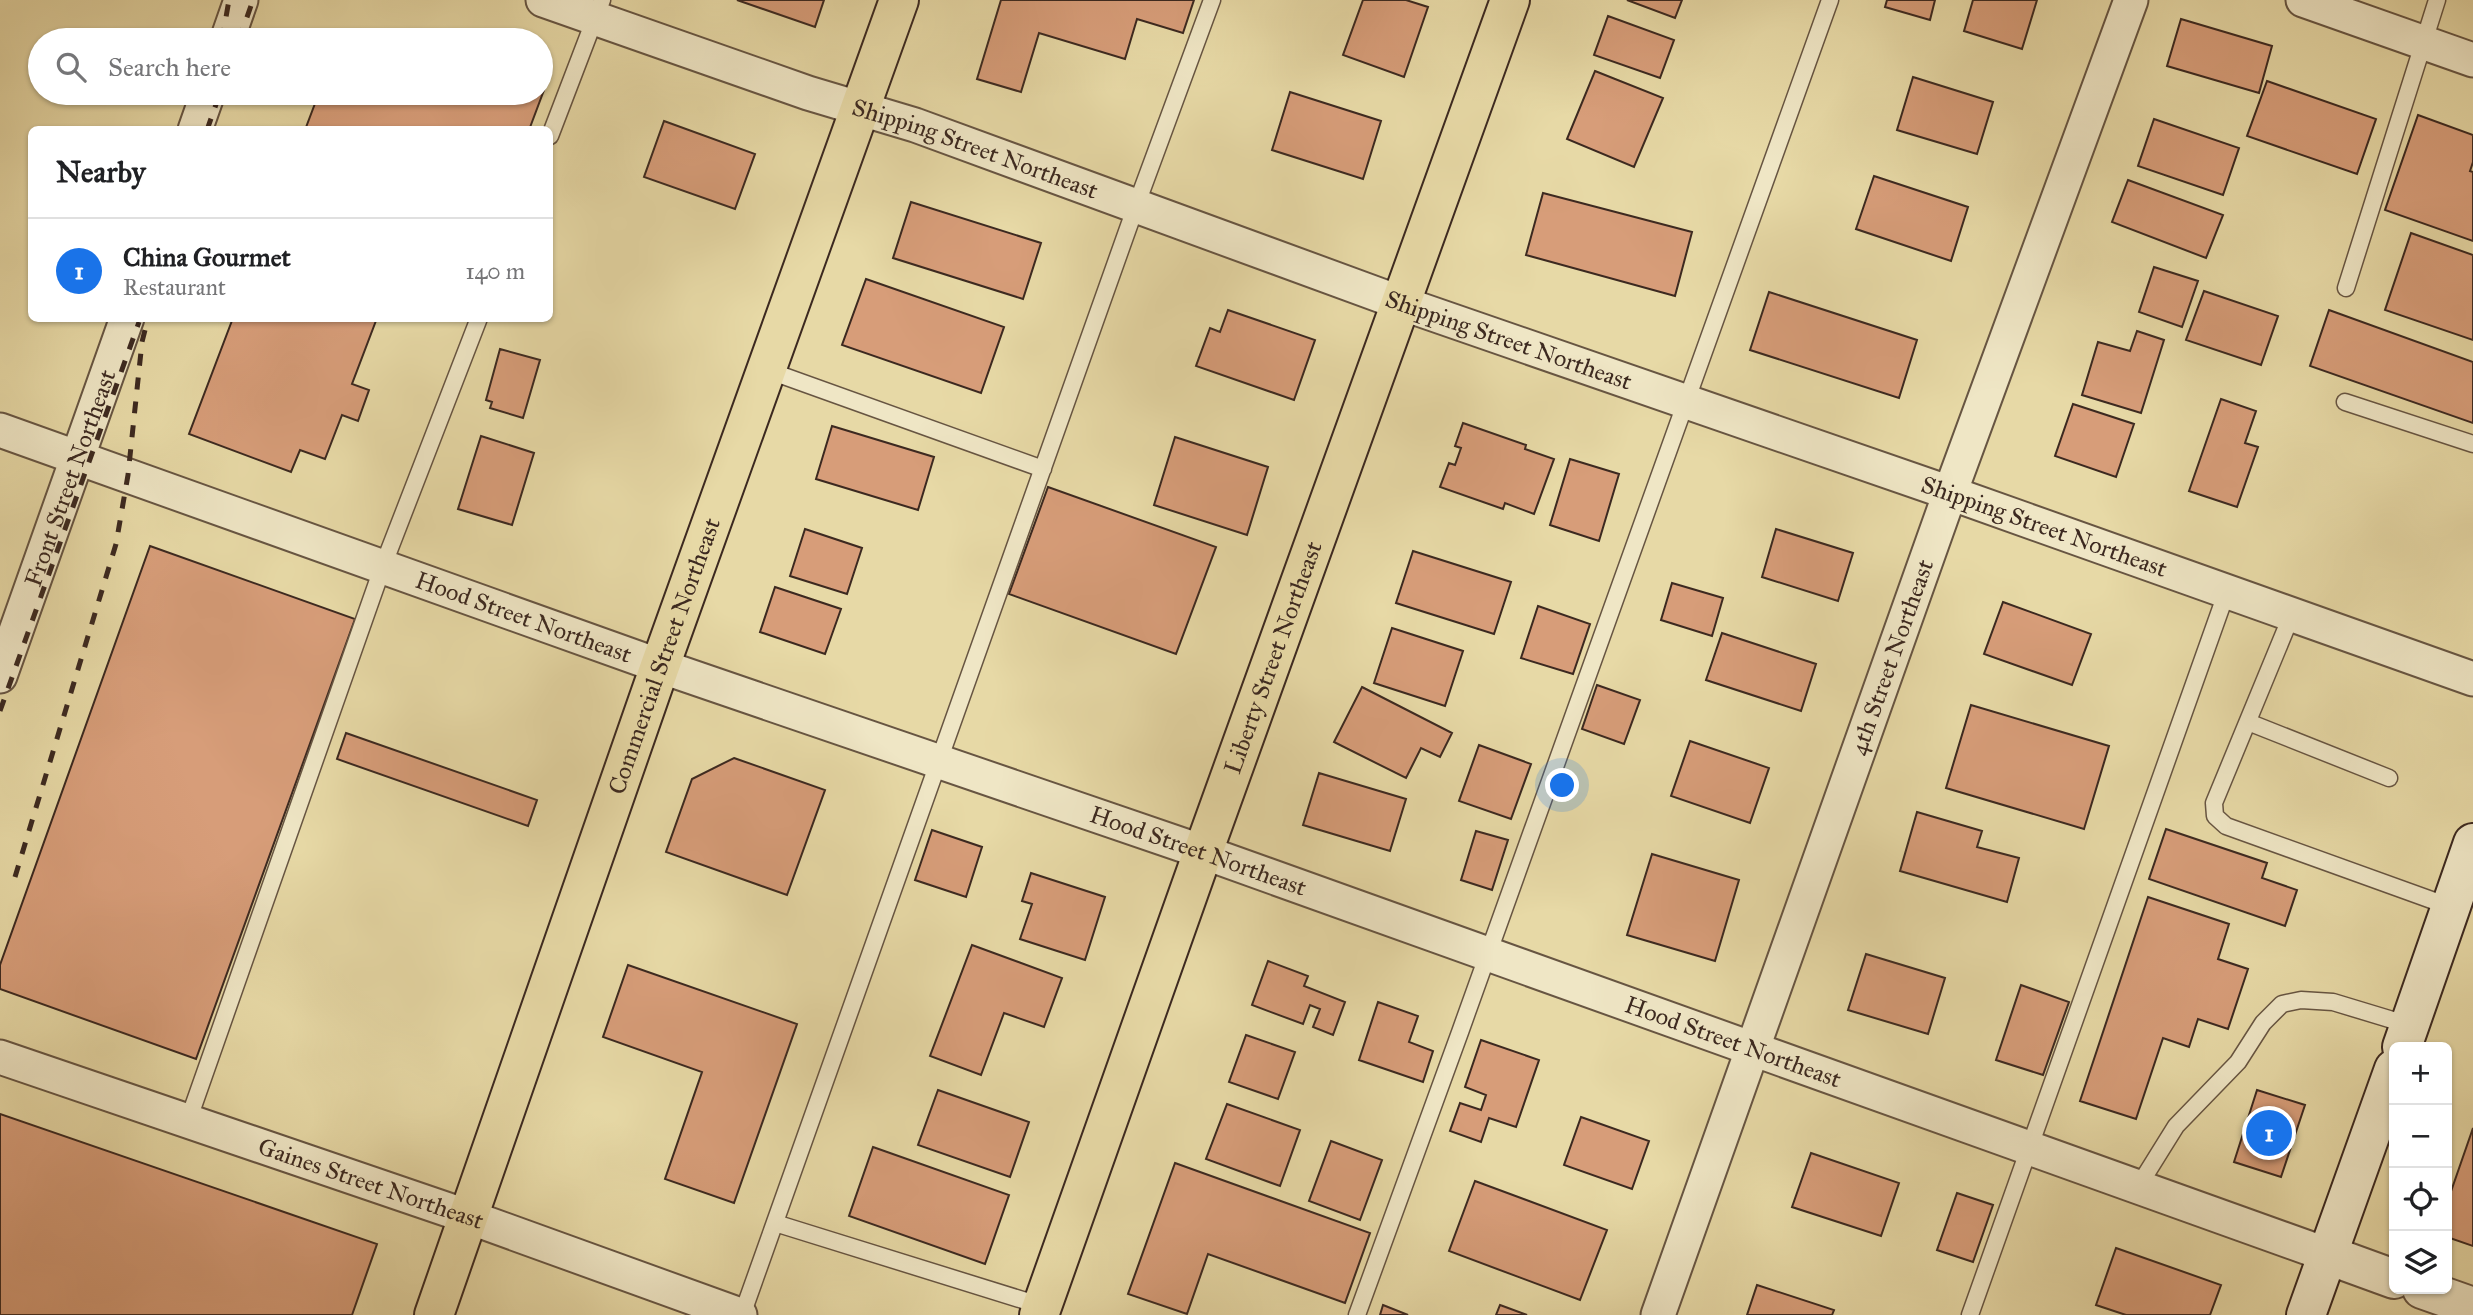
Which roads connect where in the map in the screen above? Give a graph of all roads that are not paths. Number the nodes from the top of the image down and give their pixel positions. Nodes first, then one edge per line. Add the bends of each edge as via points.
1 (241, 0) edge
2 (543, 0) edge
3 (899, 0) edge
4 (1212, 0) edge
5 (1510, 0) edge
6 (1830, 0) edge
7 (2131, 0) edge
8 (2303, 0) edge
9 (2437, 0) edge
10 (598, 9) edge
11 (231, 28) edge
12 (2422, 42) junction
13 (2473, 60) edge
14 (204, 105) edge
15 (860, 109) junction
16 (196, 126) edge
17 (553, 128) edge
18 (1136, 205) junction
19 (2346, 288) dead end
20 (1401, 303) junction
21 (127, 322) edge
22 (477, 322) edge
23 (767, 370) junction
24 (1684, 400) junction
25 (2345, 402) dead end
26 (0, 430) edge
27 (2473, 444) edge
28 (78, 457) junction
29 (1043, 469) junction
30 (1950, 493) junction
31 (383, 566) junction
32 (2227, 591) junction
33 (2292, 614) junction
34 (660, 666) junction
35 (1, 672) edge
36 (2473, 679) edge
37 (2248, 722) junction
38 (940, 762) junction
39 (2389, 778) dead end
40 (2473, 843) edge
41 (1203, 852) junction
42 (2451, 907) junction
43 (1489, 955) junction
44 (2406, 1036) edge
45 (1753, 1049) junction
46 (0, 1057) edge
47 (2389, 1083) edge
48 (188, 1121) junction
49 (2030, 1148) junction
50 (2138, 1187) junction
51 (469, 1217) junction
52 (775, 1223) junction
53 (2328, 1255) junction
54 (2389, 1277) edge
55 (2436, 1294) edge
56 (2473, 1307) edge
57 (1040, 1310) edge
58 (433, 1315) edge
59 (741, 1315) edge
60 (1357, 1315) edge
61 (1658, 1315) edge
62 (1970, 1315) edge
63 (2306, 1315) edge

1 - 11 street
2 - 10 street, Shipping Street Northeast
3 - 15 highway, Commercial Street Northeast
4 - 18 lane
5 - 20 highway, Liberty Street Northeast
6 - 24 lane
7 - 30 street, 4th Street Northeast
8 - 12 street
9 - 12 lane
10 - 15 street, Shipping Street Northeast via 808,93
10 - 17 lane
12 - 13 street
12 - 19 lane
14 - 16 street
15 - 18 street, Shipping Street Northeast
15 - 23 highway, Commercial Street Northeast
18 - 20 street, Shipping Street Northeast
18 - 29 lane
20 - 24 street, Shipping Street Northeast
20 - 41 highway, Liberty Street Northeast
21 - 28 street, Front Street Northeast
22 - 31 lane
23 - 29 lane
23 - 34 highway, Commercial Street Northeast
24 - 30 street, Shipping Street Northeast
24 - 43 lane
25 - 27 lane
26 - 28 street, Hood Street Northeast
28 - 31 street, Hood Street Northeast
28 - 35 street, Front Street Northeast
29 - 38 lane
30 - 32 street, Shipping Street Northeast
30 - 45 street, 4th Street Northeast
31 - 34 street, Hood Street Northeast
31 - 48 lane
32 - 33 street, Shipping Street Northeast
32 - 49 lane
33 - 36 street, Shipping Street Northeast
33 - 37 lane
34 - 38 street, Hood Street Northeast
34 - 51 highway, Commercial Street Northeast
37 - 39 lane
37 - 42 lane via 2214,803 2215,816 2226,826
38 - 41 street, Hood Street Northeast
38 - 52 lane
40 - 42 main road
41 - 43 street, Hood Street Northeast
41 - 57 highway, Liberty Street Northeast
42 - 44 main road
43 - 45 street, Hood Street Northeast
43 - 60 lane
44 - 50 lane via 2333,1002 2282,1004 2263,1023 2238,1062 2176,1126
45 - 49 street, Hood Street Northeast
45 - 61 street, 4th Street Northeast
46 - 48 street, Gaines Street Northeast
47 - 53 main road
48 - 51 street, Gaines Street Northeast
49 - 50 street, Hood Street Northeast
49 - 62 lane
50 - 53 street, Hood Street Northeast
51 - 58 highway, Commercial Street Northeast
51 - 59 street, Gaines Street Northeast
52 - 57 lane
52 - 59 lane
53 - 54 main road, Hood Street Northeast
53 - 63 main road
55 - 56 main road

